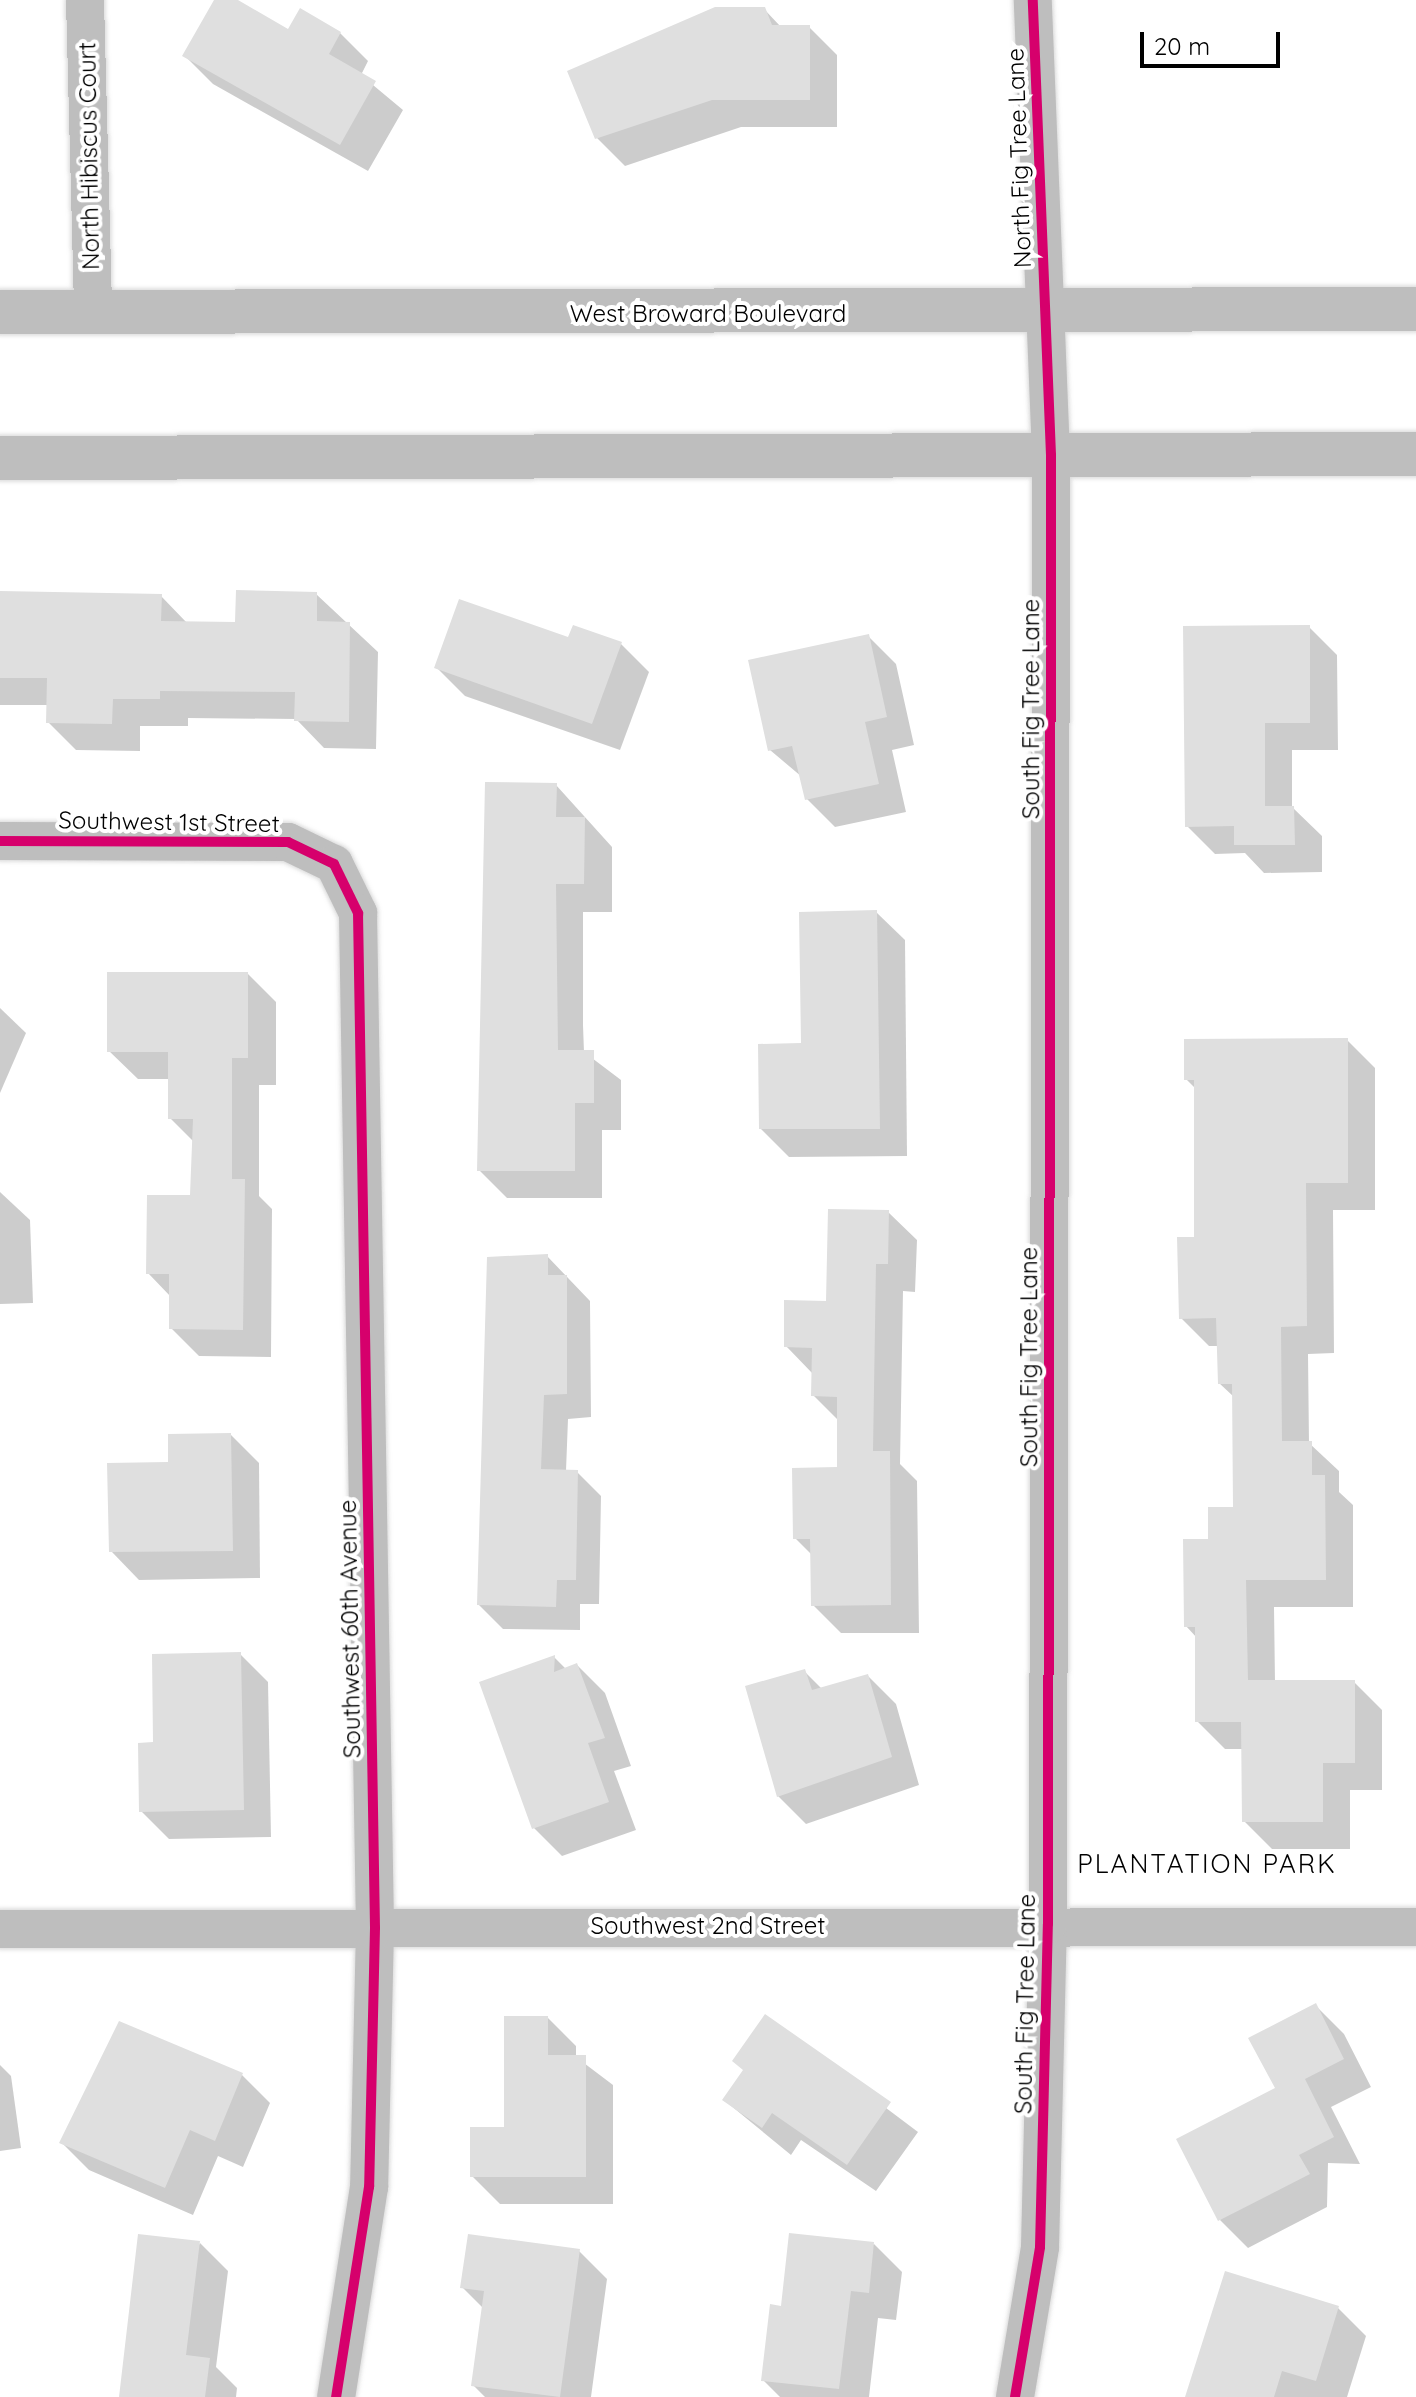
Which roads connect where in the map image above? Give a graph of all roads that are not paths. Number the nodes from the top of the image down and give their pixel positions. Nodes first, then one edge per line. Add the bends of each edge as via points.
1 (85, 0) edge
2 (1033, 0) edge
3 (1416, 309) edge
4 (0, 312) edge
5 (93, 312) junction
6 (1048, 314) junction
7 (1416, 454) edge
8 (1051, 455) junction
9 (0, 458) edge
10 (0, 841) edge
11 (334, 864) joint
12 (1048, 1924) junction
13 (1416, 1927) edge
14 (375, 1928) junction
15 (0, 1929) edge
16 (336, 2397) edge
17 (1015, 2397) edge

1 - 5 street, North Hibiscus Court
2 - 6 street, North Fig Tree Lane
3 - 6 main road, West Broward Boulevard
4 - 5 main road, West Broward Boulevard
5 - 6 main road, West Broward Boulevard
6 - 8 street, South Fig Tree Lane
7 - 8 main road
8 - 9 main road
8 - 12 street, South Fig Tree Lane
10 - 11 street, Southwest 1st Street via 288,842
11 - 14 street, Southwest 60th Avenue via 358,913
12 - 13 street, Southwest 2nd Street
12 - 14 street, Southwest 2nd Street
12 - 17 street, South Fig Tree Lane via 1040,2247
14 - 15 street, Southwest 2nd Street
14 - 16 street, Southwest 60th Avenue via 369,2187

